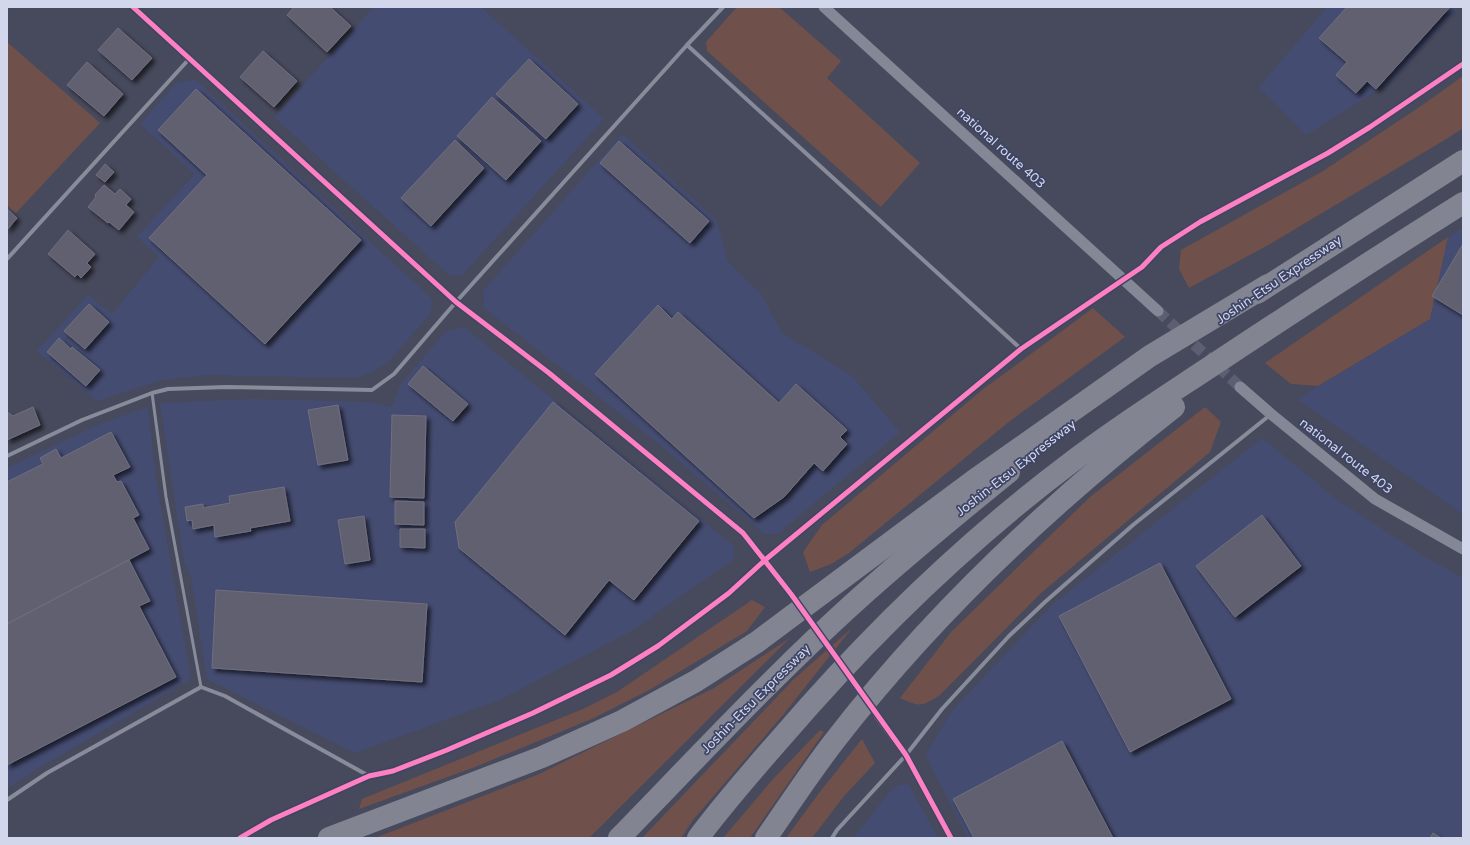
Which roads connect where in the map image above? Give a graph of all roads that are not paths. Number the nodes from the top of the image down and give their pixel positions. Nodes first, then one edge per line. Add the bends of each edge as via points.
1 (133, 7) edge
2 (723, 7) edge
3 (824, 7) edge
4 (687, 45) junction
5 (190, 58) junction
6 (1463, 64) edge
7 (1463, 160) edge
8 (1463, 203) edge
9 (7, 259) edge
10 (1346, 277) junction
11 (1124, 279) junction
12 (1268, 285) junction
13 (456, 302) junction
14 (1158, 311) tunnel mouth
15 (1022, 349) junction
16 (1240, 386) tunnel mouth
17 (152, 393) junction
18 (1271, 414) junction
19 (7, 456) edge
20 (1463, 549) edge
21 (765, 560) junction
22 (791, 594) tunnel mouth
23 (201, 687) junction
24 (878, 717) tunnel mouth
25 (906, 755) junction
26 (370, 776) junction
27 (7, 800) edge
28 (240, 838) edge
29 (329, 838) edge
30 (619, 838) edge
31 (698, 838) edge
32 (766, 838) edge
33 (832, 838) edge
34 (951, 838) edge

1 - 5 street
2 - 4 street
3 - 11 highway, national route 403
4 - 13 street
4 - 15 street
5 - 9 street
5 - 13 street
6 - 11 street via 1364,131 1200,222 1161,247
7 - 12 highway, Joshin-Etsu Expressway
8 - 10 highway
10 - 31 highway via 1155,403 1069,464 946,566 819,694
10 - 32 highway via 1143,431 1001,556 889,675 836,739
11 - 14 highway, national route 403
11 - 15 street
12 - 29 highway via 1150,356 973,482 757,642 696,681 622,721 542,756
12 - 30 highway, Joshin-Etsu Expressway via 1114,393 940,528 856,601 784,670
13 - 17 street via 394,374 372,390 226,386 168,389
13 - 21 street via 549,373 743,533
15 - 21 street
16 - 18 highway, national route 403
17 - 19 street via 82,420
17 - 23 lane via 166,497
18 - 20 highway, national route 403 via 1375,499
18 - 25 street via 1133,525 1045,602 1009,636 942,709
21 - 22 street
21 - 26 street via 730,594 658,646 611,675 534,713 447,750 393,771
23 - 26 street via 225,696
23 - 27 street via 47,773
24 - 25 street
25 - 33 street
25 - 34 street
26 - 28 street via 271,820

